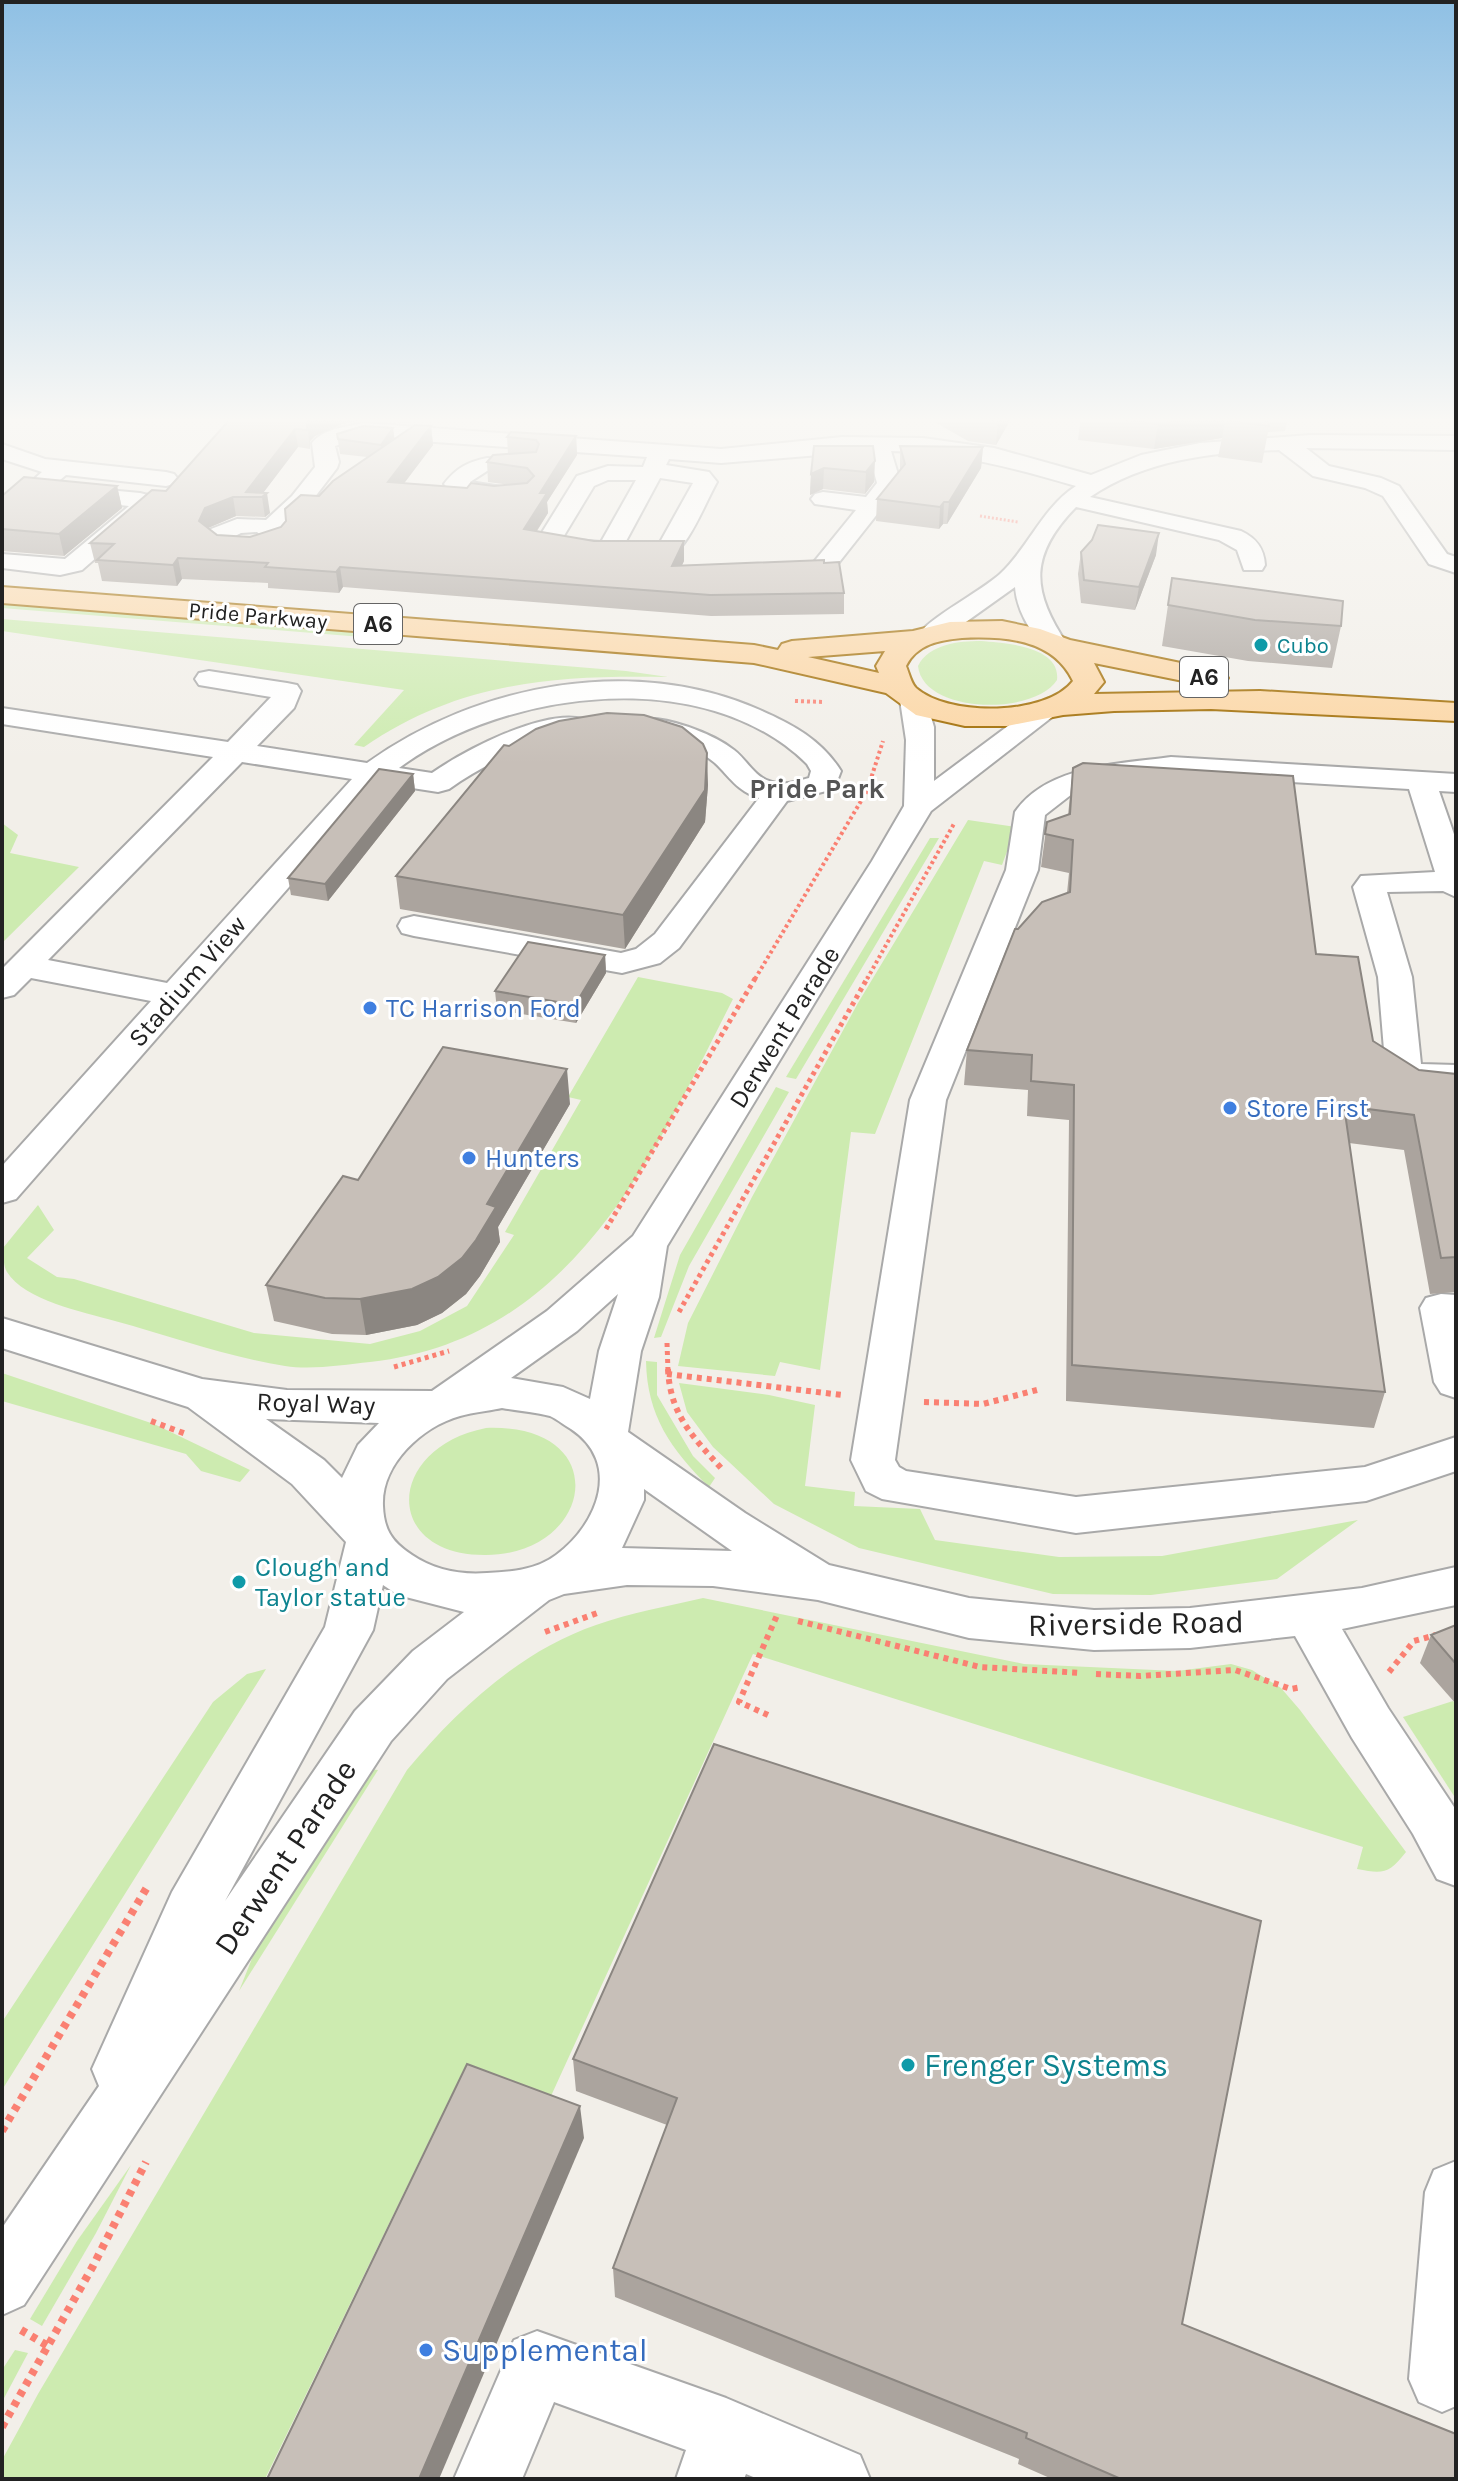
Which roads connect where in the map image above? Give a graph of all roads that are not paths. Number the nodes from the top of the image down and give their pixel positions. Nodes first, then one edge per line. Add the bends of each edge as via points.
1 (111, 533) edge
2 (554, 533) edge
3 (618, 533) edge
4 (677, 533) edge
5 (870, 533) edge
6 (1043, 533) edge
7 (1174, 533) edge
8 (1420, 533) edge
9 (849, 534) joint
10 (1255, 549) dead end
11 (609, 550) junction
12 (1028, 558) junction
13 (2, 561) edge
14 (1456, 566) edge
15 (753, 574) edge
16 (2, 595) edge
17 (925, 636) junction
18 (1056, 645) junction
19 (754, 654) junction
20 (209, 679) dead end
21 (906, 694) junction
22 (1349, 704) junction
23 (1054, 710) junction
24 (1456, 712) edge
25 (2, 716) edge
26 (235, 753) junction
27 (373, 773) junction
28 (1438, 782) edge
29 (777, 794) junction
30 (919, 806) junction
31 (1455, 884) edge
32 (414, 926) dead end
33 (13, 977) edge
34 (175, 995) junction
35 (1456, 1076) edge
36 (2, 1190) edge
37 (647, 1246) junction
38 (1456, 1309) edge
39 (2, 1333) edge
40 (1456, 1382) edge
41 (202, 1395) junction
42 (439, 1404) junction
43 (610, 1439) junction
44 (1456, 1454) edge
45 (366, 1536) junction
46 (805, 1580) junction
47 (1456, 1586) edge
48 (542, 1599) junction
49 (1308, 1615) junction
50 (1456, 1862) edge
51 (79, 2164) junction
52 (1456, 2192) edge
53 (8, 2304) edge
54 (1442, 2379) dead end
55 (718, 2455) edge
56 (488, 2479) edge
57 (836, 2479) edge

1 - 13 street via 73,565
2 - 11 street via 548,542 557,546
3 - 11 street
4 - 11 street via 663,553
5 - 9 street
6 - 12 street
7 - 10 street via 1190,538 1226,534
8 - 14 street via 1438,559
9 - 15 street via 820,570
12 - 17 street via 991,593
12 - 18 street via 1028,602
16 - 19 main road, Pride Parkway / A6
17 - 18 main road, A6 via 999,629
17 - 19 main road, Pride Parkway / A6
17 - 21 main road via 898,652 892,662 890,673
18 - 22 main road, A6
18 - 23 main road via 1082,664 1087,680 1083,691
19 - 21 main road, Pride Parkway / A6
20 - 26 street via 287,691 284,702
21 - 23 main road, A6 via 942,711 975,717
21 - 30 street via 923,737
22 - 23 main road, A6 via 1167,698
22 - 24 main road, A6
23 - 30 street, Derwent Parade
25 - 26 street
26 - 27 street
26 - 33 street
27 - 29 street via 438,783 487,750 545,730 645,725 700,741 742,777
27 - 29 street, Stadium View via 424,735 482,710 615,690 729,707 754,716 822,762 823,783
27 - 34 street, Stadium View
28 - 31 street
28 - 44 street via 1171,766 1100,776 1061,788 1030,812 1022,870 928,1100 873,1460 882,1479 898,1487 1076,1515 1366,1484
29 - 32 street via 667,941 648,956 622,963
30 - 37 street, Derwent Parade
31 - 35 street via 1369,887 1395,977 1404,1074
33 - 34 street
34 - 36 street, Stadium View
37 - 42 street, Derwent Parade via 562,1321
37 - 43 street, Derwent Parade via 641,1289 620,1351
38 - 40 street via 1441,1308
39 - 41 street, Royal Way
41 - 42 street, Royal Way via 297,1407
41 - 45 street, Royal Way via 308,1472
42 - 43 street via 493,1392 537,1395 569,1406
42 - 45 street via 389,1436 369,1460 358,1501
43 - 46 street, Riverside Road
43 - 48 street via 625,1483 620,1513 604,1541
45 - 48 street via 396,1570 436,1589
45 - 51 street, Derwent Parade via 349,1630 191,1910
46 - 48 street, Riverside Road via 676,1565 627,1566
46 - 49 street, Riverside Road via 930,1611 1060,1628 1190,1628
47 - 49 street, Riverside Road
48 - 51 street, Derwent Parade via 430,1665 373,1726
49 - 50 street
51 - 53 street, Derwent Parade
52 - 54 street
55 - 56 street via 537,2363
55 - 57 street

